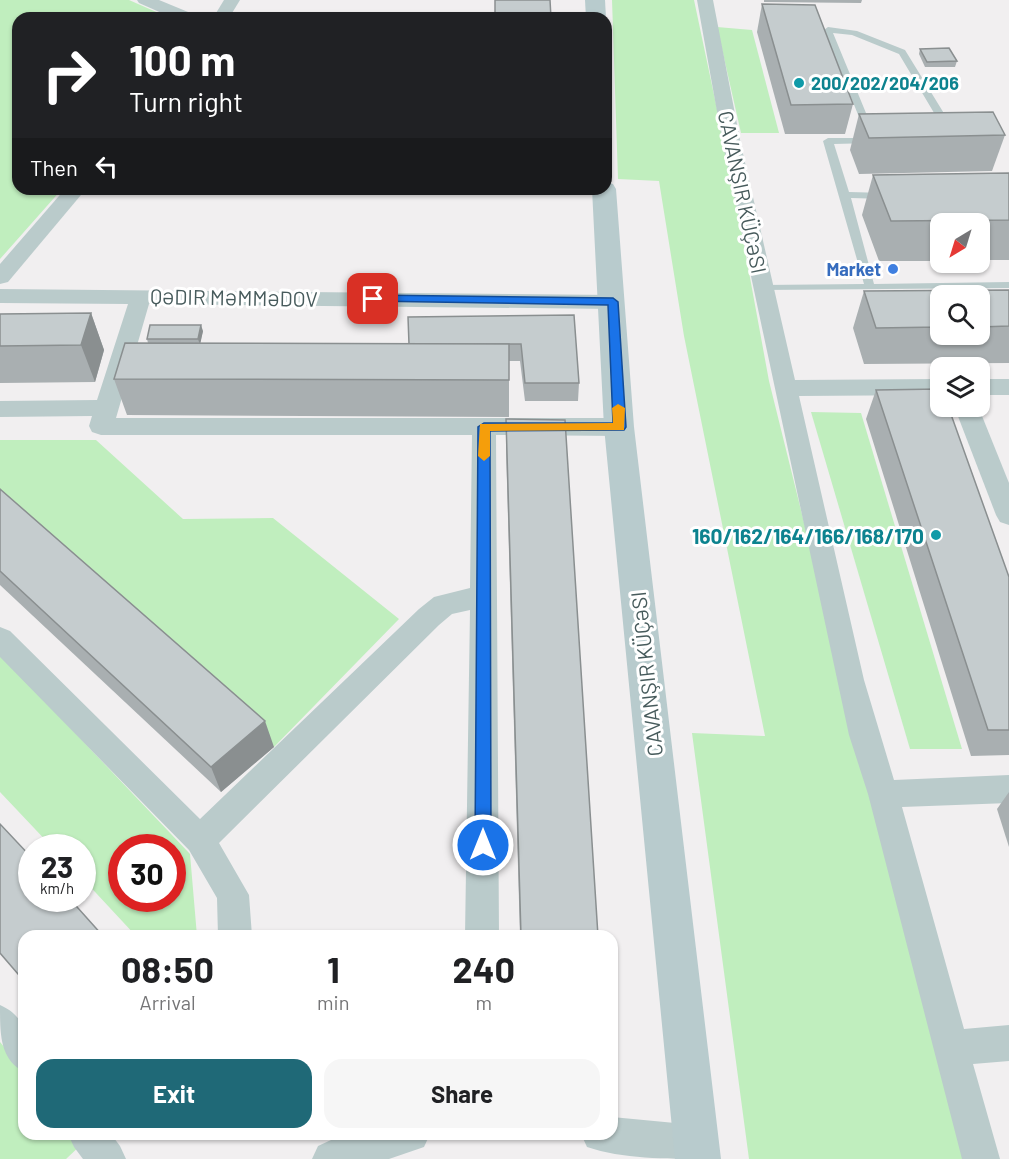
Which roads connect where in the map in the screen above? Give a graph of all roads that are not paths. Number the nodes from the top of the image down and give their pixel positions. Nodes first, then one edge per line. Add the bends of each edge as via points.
1 (145, 0) edge
2 (705, 0) edge
3 (172, 12) edge
4 (954, 139) edge
5 (884, 140) edge
6 (872, 141) junction
7 (71, 195) edge
8 (604, 195) edge
9 (845, 195) junction
10 (900, 197) edge
11 (0, 277) edge
12 (1009, 285) edge
13 (870, 287) junction
14 (764, 288) junction
15 (0, 296) edge
16 (141, 296) junction
17 (613, 302) junction
18 (930, 387) edge
19 (990, 387) edge
20 (1009, 387) edge
21 (787, 388) junction
22 (107, 408) junction
23 (0, 409) edge
24 (970, 417) edge
25 (484, 427) junction
26 (620, 427) junction
27 (1009, 515) edge
28 (484, 595) junction
29 (0, 639) edge
30 (1009, 789) edge
31 (883, 794) junction
32 (200, 840) junction
33 (235, 930) edge
34 (482, 930) edge
35 (0, 1023) edge
36 (1009, 1043) edge
37 (18, 1046) edge
38 (952, 1048) junction
39 (618, 1137) edge
40 (92, 1140) edge
41 (386, 1140) edge
42 (697, 1151) edge
43 (335, 1152) edge
44 (107, 1159) edge
45 (981, 1159) edge

1 - 3 street
2 - 14 street, CAVANŞIR KÜÇƏSI
4 - 6 lane via 902,52 854,33 828,30
5 - 6 lane
6 - 9 lane via 828,141
7 - 11 street
8 - 17 street, CAVANŞIR KÜÇƏSI
9 - 10 lane
9 - 13 lane
12 - 13 lane
13 - 14 lane
14 - 21 street, CAVANŞIR KÜÇƏSI
15 - 16 street, QƏDIR MƏMMƏDOV
16 - 17 street, QƏDIR MƏMMƏDOV
16 - 22 street
17 - 26 street, CAVANŞIR KÜÇƏSI
18 - 21 street
19 - 20 street
21 - 31 street, CAVANŞIR KÜÇƏSI via 850,680
22 - 23 street
22 - 25 street via 101,426
24 - 27 street
25 - 26 street
25 - 28 street
26 - 42 street, CAVANŞIR KÜÇƏSI
28 - 32 street via 444,605 429,617
28 - 34 street
29 - 32 street
30 - 31 street
31 - 38 street, CAVANŞIR KÜÇƏSI
32 - 33 street via 233,895
35 - 37 street
36 - 38 street
38 - 45 street, CAVANŞIR KÜÇƏSI
39 - 42 street
40 - 44 street
41 - 43 street

